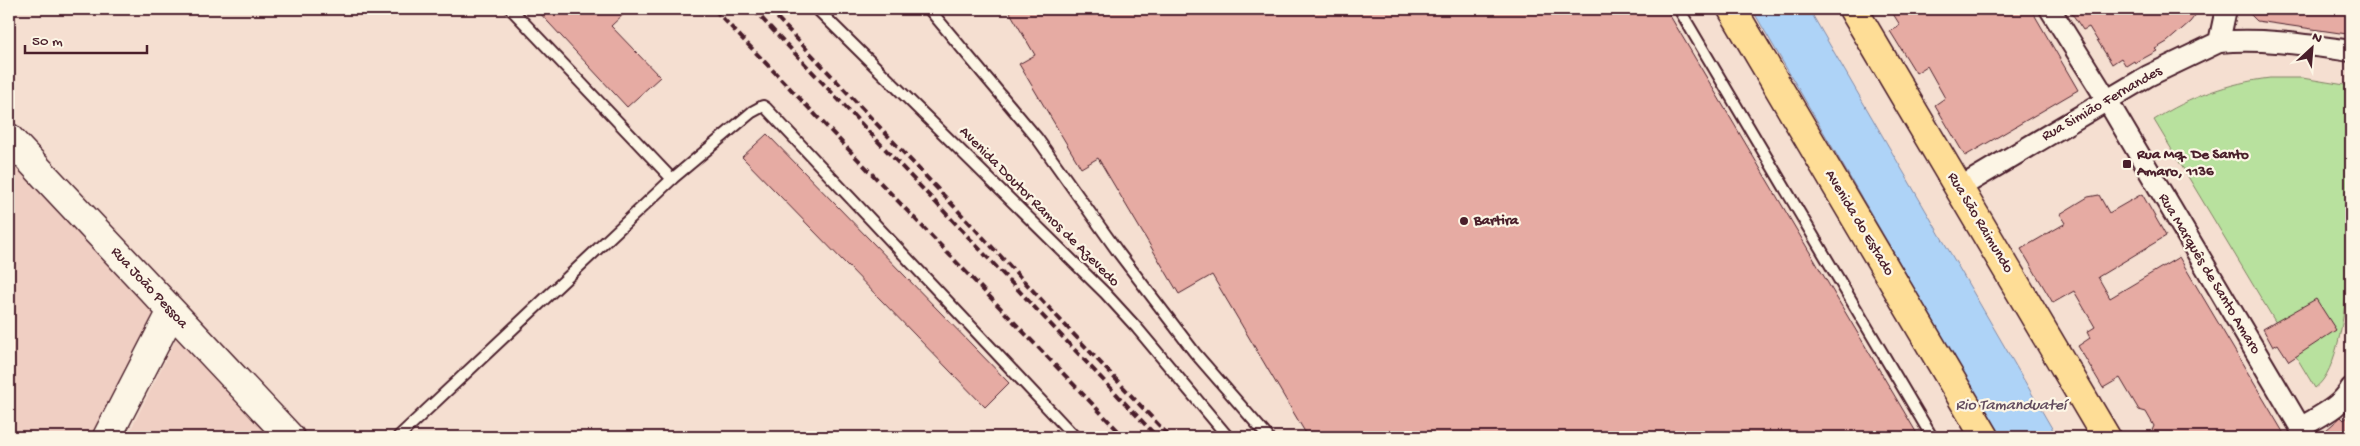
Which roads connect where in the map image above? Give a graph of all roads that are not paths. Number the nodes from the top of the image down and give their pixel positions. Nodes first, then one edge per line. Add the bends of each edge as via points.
1 (511, 9) edge
2 (817, 9) edge
3 (928, 9) edge
4 (1679, 9) edge
5 (1732, 9) edge
6 (1853, 9) edge
7 (2050, 9) edge
8 (2226, 9) edge
9 (2219, 42) junction
10 (2351, 51) edge
11 (2107, 100) junction
12 (9, 138) edge
13 (672, 179) junction
14 (1959, 188) junction
15 (171, 313) junction
16 (2351, 388) edge
17 (2303, 432) edge
18 (107, 437) edge
19 (290, 437) edge
20 (399, 437) edge
21 (1075, 437) edge
22 (1228, 437) edge
23 (1268, 437) edge
24 (1932, 437) edge
25 (1985, 437) edge
26 (2106, 437) edge

1 - 13 lane
2 - 22 lane, Avenida Doutor Ramos de Azevedo via 1105,293
3 - 23 lane via 1032,131 1190,346
4 - 24 lane
5 - 25 highway, Avenida do Estado
6 - 14 highway, Rua São Raimundo
7 - 11 street, Rua Marquês de Santo Amaro
8 - 9 street
9 - 10 street via 2240,40
9 - 11 street, Rua Simião Fernandes
11 - 14 street, Rua Simião Fernandes
11 - 17 street, Rua Marquês de Santo Amaro
12 - 15 street, Rua João Pessoa
13 - 20 lane
13 - 21 lane via 759,106 766,108
14 - 26 highway, Rua São Raimundo
15 - 18 street
15 - 19 street, Rua João Pessoa
16 - 17 street via 2347,396

